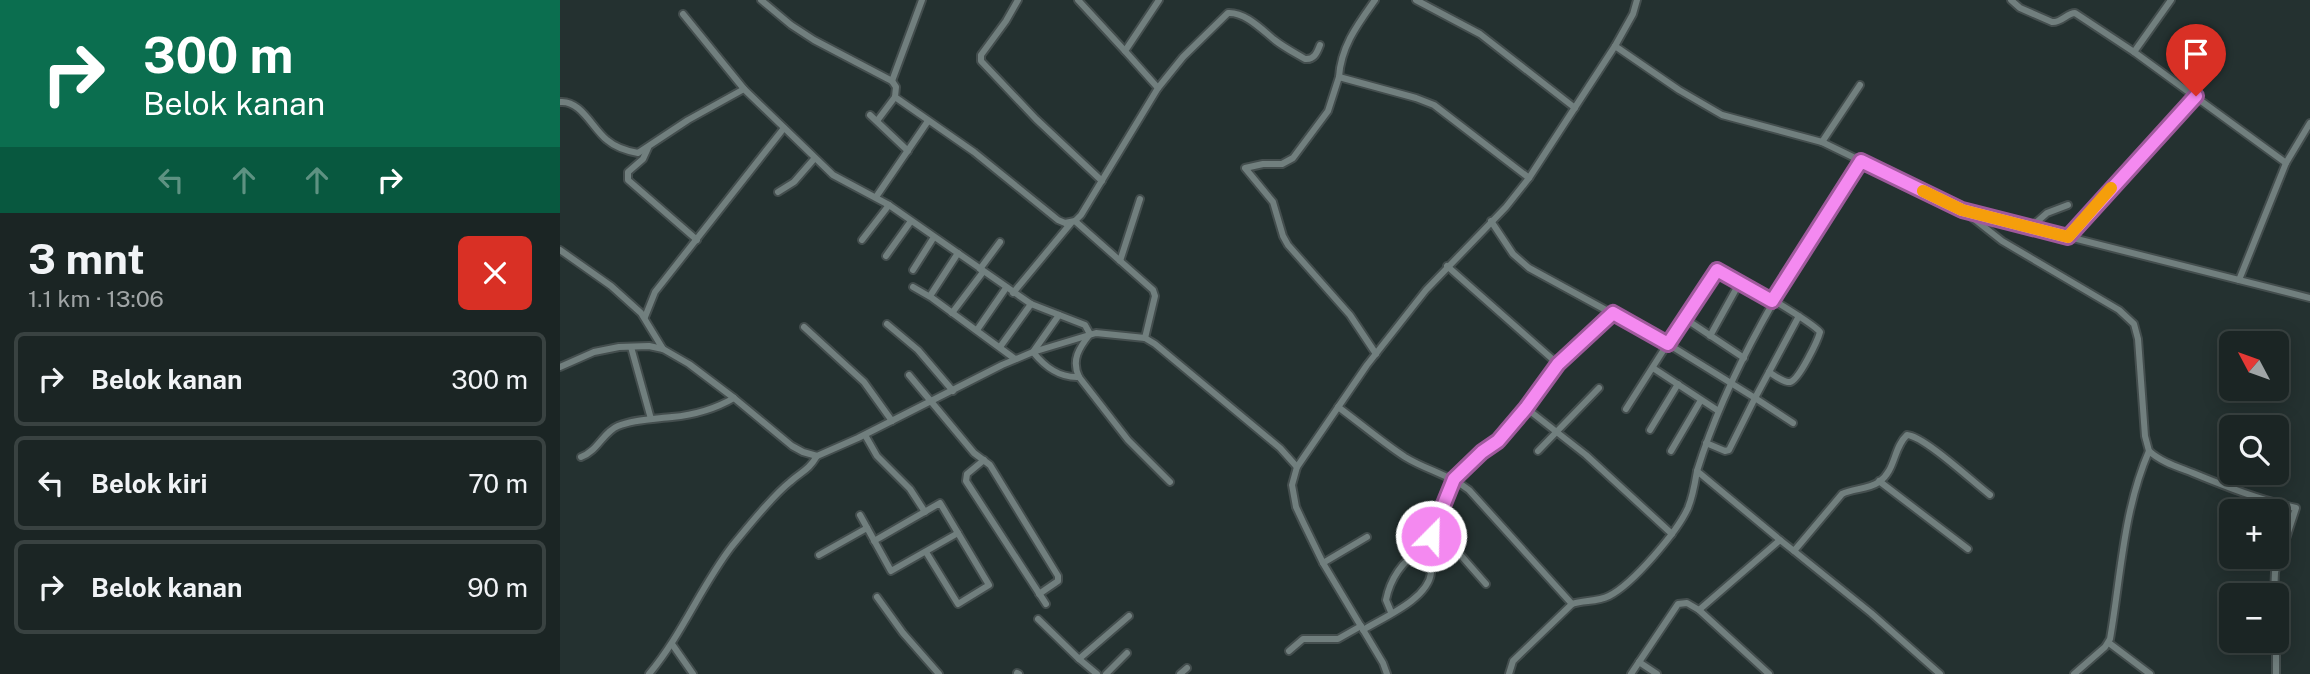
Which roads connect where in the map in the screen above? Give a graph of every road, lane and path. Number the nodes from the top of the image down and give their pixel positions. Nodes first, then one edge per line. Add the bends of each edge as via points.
1 (761, 0) edge
2 (922, 0) edge
3 (1018, 0) edge
4 (1078, 0) edge
5 (1159, 0) edge
6 (1375, 0) edge
7 (1416, 0) edge
8 (1637, 0) edge
9 (2011, 0) edge
10 (2171, 0) edge
11 (683, 14) dead end
12 (1320, 45) dead end
13 (1615, 46) junction
14 (1125, 51) junction
15 (2134, 51) junction
16 (1339, 77) junction
17 (892, 81) junction
18 (1860, 85) dead end
19 (1158, 88) junction
20 (744, 89) junction
21 (2196, 96) junction
22 (895, 97) junction
23 (560, 103) edge
24 (1575, 108) junction
25 (870, 115) dead end
26 (877, 121) junction
27 (928, 121) junction
28 (2310, 123) edge
29 (784, 128) junction
30 (1822, 142) junction
31 (648, 148) junction
32 (908, 151) junction
33 (814, 159) junction
34 (1861, 161) junction
35 (2286, 163) junction
36 (1530, 178) junction
37 (1102, 181) junction
38 (778, 192) dead end
39 (876, 197) junction
40 (1140, 200) dead end
41 (888, 205) junction
42 (2067, 205) dead end
43 (1962, 210) junction
44 (911, 221) junction
45 (1491, 221) junction
46 (1073, 222) junction
47 (2031, 227) junction
48 (934, 237) junction
49 (2068, 237) junction
50 (697, 240) junction
51 (862, 240) dead end
52 (1000, 242) dead end
53 (560, 250) edge
54 (958, 253) junction
55 (886, 256) dead end
56 (1120, 261) junction
57 (1447, 266) junction
58 (913, 270) dead end
59 (982, 270) junction
60 (2239, 280) junction
61 (1740, 282) junction
62 (913, 287) dead end
63 (1006, 288) junction
64 (1013, 293) junction
65 (930, 296) junction
66 (2310, 298) edge
67 (1772, 301) junction
68 (1031, 304) junction
69 (952, 313) junction
70 (1613, 313) junction
71 (1059, 315) junction
72 (1799, 316) junction
73 (645, 317) junction
74 (1684, 318) junction
75 (887, 324) dead end
76 (804, 327) dead end
77 (977, 330) junction
78 (1090, 334) junction
79 (1710, 335) junction
80 (1145, 338) junction
81 (1668, 344) junction
82 (631, 347) junction
83 (1000, 347) junction
84 (663, 349) junction
85 (1033, 352) junction
86 (1376, 354) junction
87 (1744, 358) junction
88 (1015, 359) junction
89 (1558, 364) junction
90 (560, 367) edge
91 (1653, 368) junction
92 (1769, 372) junction
93 (909, 375) dead end
94 (1079, 377) junction
95 (1678, 384) junction
96 (1731, 384) junction
97 (1599, 388) dead end
98 (953, 391) junction
99 (734, 398) junction
100 (1755, 398) junction
101 (1701, 400) junction
102 (932, 402) junction
103 (1338, 407) junction
104 (1526, 408) junction
105 (1626, 409) dead end
106 (1717, 410) junction
107 (651, 419) junction
108 (892, 421) junction
109 (1793, 423) dead end
110 (1650, 430) dead end
111 (1558, 431) junction
112 (865, 435) junction
113 (1706, 443) junction
114 (1538, 451) dead end
115 (1671, 451) dead end
116 (2149, 451) junction
117 (817, 456) junction
118 (582, 457) dead end
119 (984, 460) junction
120 (1297, 467) junction
121 (1697, 471) junction
122 (1454, 479) junction
123 (1879, 481) junction
124 (1170, 482) dead end
125 (1990, 495) dead end
126 (925, 512) junction
127 (860, 515) dead end
128 (1436, 527) junction
129 (867, 528) junction
130 (958, 533) junction
131 (1672, 534) junction
132 (1367, 537) dead end
133 (1780, 540) junction
134 (874, 541) junction
135 (1968, 549) dead end
136 (1420, 551) junction
137 (1794, 551) junction
138 (926, 552) junction
139 (819, 555) dead end
140 (1323, 563) junction
141 (1486, 583) dead end
142 (2275, 583) edge
143 (1039, 594) junction
144 (877, 597) dead end
145 (1046, 604) dead end
146 (1572, 604) junction
147 (1699, 610) junction
148 (1391, 612) junction
149 (1129, 616) dead end
150 (1038, 619) dead end
151 (1362, 628) junction
152 (672, 643) junction
153 (2109, 643) junction
154 (1289, 651) dead end
155 (1127, 653) dead end
156 (2276, 653) edge
157 (1079, 659) junction
158 (1639, 663) junction
159 (1187, 668) dead end
160 (649, 674) edge
161 (693, 674) edge
162 (939, 674) edge
163 (1097, 674) edge
164 (1106, 674) edge
165 (1180, 674) edge
166 (1387, 674) edge
167 (1506, 674) edge
168 (1632, 674) edge
169 (1657, 674) edge
170 (1769, 674) edge
171 (1940, 674) edge
172 (2074, 674) edge
173 (2150, 674) edge
174 (2276, 674) edge

1 - 17 street via 814,40
2 - 17 street
3 - 37 street via 981,61
4 - 14 street
5 - 14 street
6 - 16 street via 1348,40
7 - 24 street via 1480,34
8 - 13 street
9 - 15 street via 2055,23 2074,13
10 - 15 street
11 - 20 street
12 - 19 street via 1315,56 1305,60 1251,21 1228,13
13 - 24 street
13 - 30 street via 1722,116
14 - 19 street
15 - 21 street
16 - 36 street via 1434,106
16 - 86 street via 1328,111 1293,158 1282,164 1245,168 1273,202 1288,246 1350,316
17 - 22 street
18 - 30 street
19 - 37 street
20 - 29 street
20 - 31 street
21 - 35 street
21 - 49 street
22 - 26 street
22 - 27 street
23 - 31 street via 577,106 612,144 634,152
24 - 36 street
25 - 26 street
26 - 32 street
27 - 32 street
27 - 46 street via 1058,220
28 - 35 street
29 - 33 street
29 - 50 street
30 - 34 street
31 - 50 street via 627,178
32 - 39 street
33 - 38 street
33 - 39 street
34 - 43 street
34 - 67 street
35 - 60 street
36 - 45 street
37 - 46 street
39 - 41 street
40 - 56 street
41 - 44 street
41 - 51 street
42 - 47 street via 2047,213
43 - 47 street
43 - 116 street via 2002,241 2119,310 2134,324
44 - 48 street
44 - 55 street
45 - 57 street
45 - 70 street via 1513,254 1529,268
46 - 56 street
46 - 64 street
47 - 49 street
48 - 54 street
48 - 58 street
49 - 60 street
50 - 73 street via 652,297
52 - 59 street
53 - 73 street
54 - 59 street
54 - 65 street
56 - 80 street via 1154,293
57 - 86 street
57 - 89 street
59 - 63 street
59 - 69 street
60 - 66 street
61 - 67 street
61 - 74 street via 1715,270
61 - 79 street
62 - 65 street
63 - 64 street
63 - 77 street
64 - 68 street
65 - 69 street
67 - 72 street
67 - 87 street
68 - 71 street
68 - 83 street
69 - 77 street
70 - 81 street
70 - 89 street
71 - 78 street via 1085,325
71 - 85 street
72 - 92 street
72 - 92 street via 1820,336 1793,381
73 - 84 street
74 - 79 street
74 - 81 street
75 - 98 street via 918,350
76 - 108 street via 864,382
77 - 83 street
78 - 80 street
78 - 85 street
78 - 94 street via 1075,360
79 - 87 street
80 - 120 street
81 - 91 street
81 - 96 street
82 - 84 street
82 - 90 street via 594,352
82 - 107 street
83 - 88 street
84 - 99 street
85 - 88 street
85 - 94 street via 1053,371
86 - 103 street
87 - 96 street
88 - 98 street
89 - 104 street
91 - 95 street
91 - 105 street
92 - 100 street
93 - 102 street
94 - 124 street via 1128,440
95 - 101 street
95 - 110 street
96 - 100 street
96 - 106 street
97 - 111 street
98 - 102 street
99 - 107 street via 713,409
99 - 117 street via 792,446
100 - 109 street
100 - 113 street via 1729,450
101 - 106 street
101 - 115 street
102 - 108 street
102 - 119 street
103 - 120 street
103 - 122 street via 1404,456
104 - 111 street
104 - 122 street via 1498,441
106 - 113 street
107 - 118 street via 616,427
108 - 112 street
111 - 114 street
111 - 131 street
112 - 117 street
112 - 126 street
113 - 121 street
116 - 142 street via 2224,486 2296,508
116 - 153 street via 2126,533
117 - 152 street via 734,544
119 - 143 street via 967,474 966,481
119 - 143 street via 1059,578
120 - 140 street via 1293,495
121 - 131 street via 1689,505
121 - 133 street
122 - 128 street
122 - 146 street via 1478,499
123 - 125 street via 1893,464 1900,443 1910,435
123 - 135 street
123 - 137 street via 1842,494
126 - 130 street via 940,503
126 - 134 street
127 - 129 street
128 - 136 street
128 - 141 street
129 - 134 street
129 - 139 street
130 - 138 street
130 - 138 street via 989,585 958,604
131 - 146 street via 1618,590
132 - 140 street
133 - 137 street
133 - 147 street
134 - 138 street via 891,571
136 - 148 street via 1394,578 1386,600
136 - 148 street via 1430,568 1430,580 1421,593
137 - 171 street
140 - 151 street
143 - 145 street
144 - 162 street
146 - 167 street via 1513,661
147 - 158 street via 1678,604
147 - 170 street
148 - 151 street
149 - 157 street
150 - 157 street
151 - 154 street via 1338,639 1303,639
151 - 166 street
152 - 160 street
152 - 161 street
153 - 172 street
153 - 173 street
155 - 164 street
156 - 174 street
157 - 163 street
158 - 168 street
158 - 169 street
159 - 165 street

